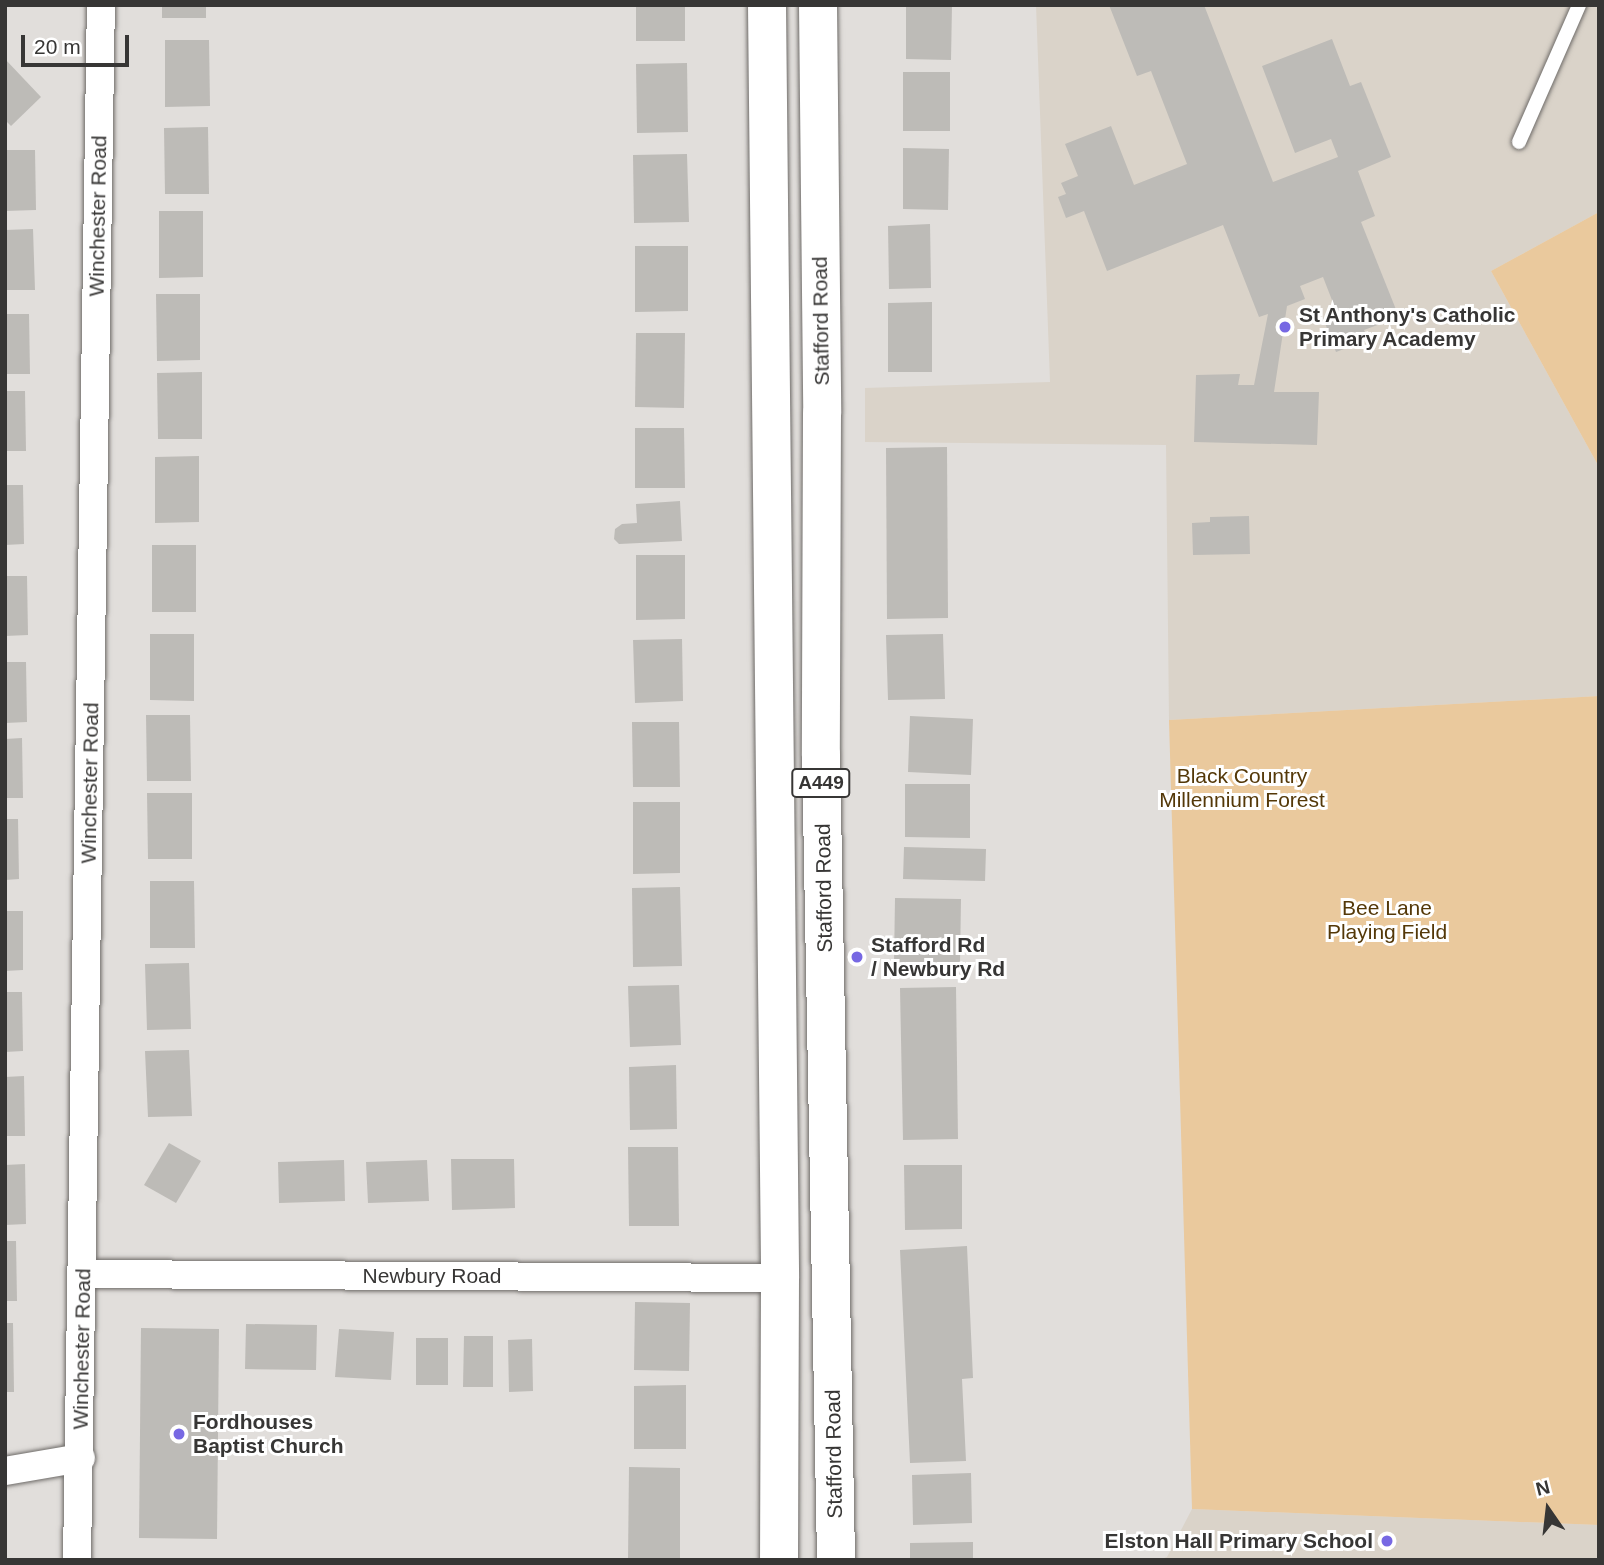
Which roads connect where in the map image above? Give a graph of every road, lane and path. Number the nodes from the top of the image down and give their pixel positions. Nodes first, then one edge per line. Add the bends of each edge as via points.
1 (102, 5) edge
2 (767, 5) edge
3 (818, 5) edge
4 (1579, 5) edge
5 (1519, 142) dead end
6 (83, 1274) junction
7 (780, 1278) junction
8 (80, 1458) junction
9 (5, 1471) edge
10 (77, 1560) edge
11 (779, 1560) edge
12 (836, 1560) edge

1 - 6 street, Winchester Road
2 - 7 highway, A449
3 - 12 highway, Stafford Road / A449 via 821,755
4 - 5 lane
6 - 7 street, Newbury Road
6 - 8 street, Winchester Road
7 - 11 highway, A449
8 - 9 street
8 - 10 street, Winchester Road

